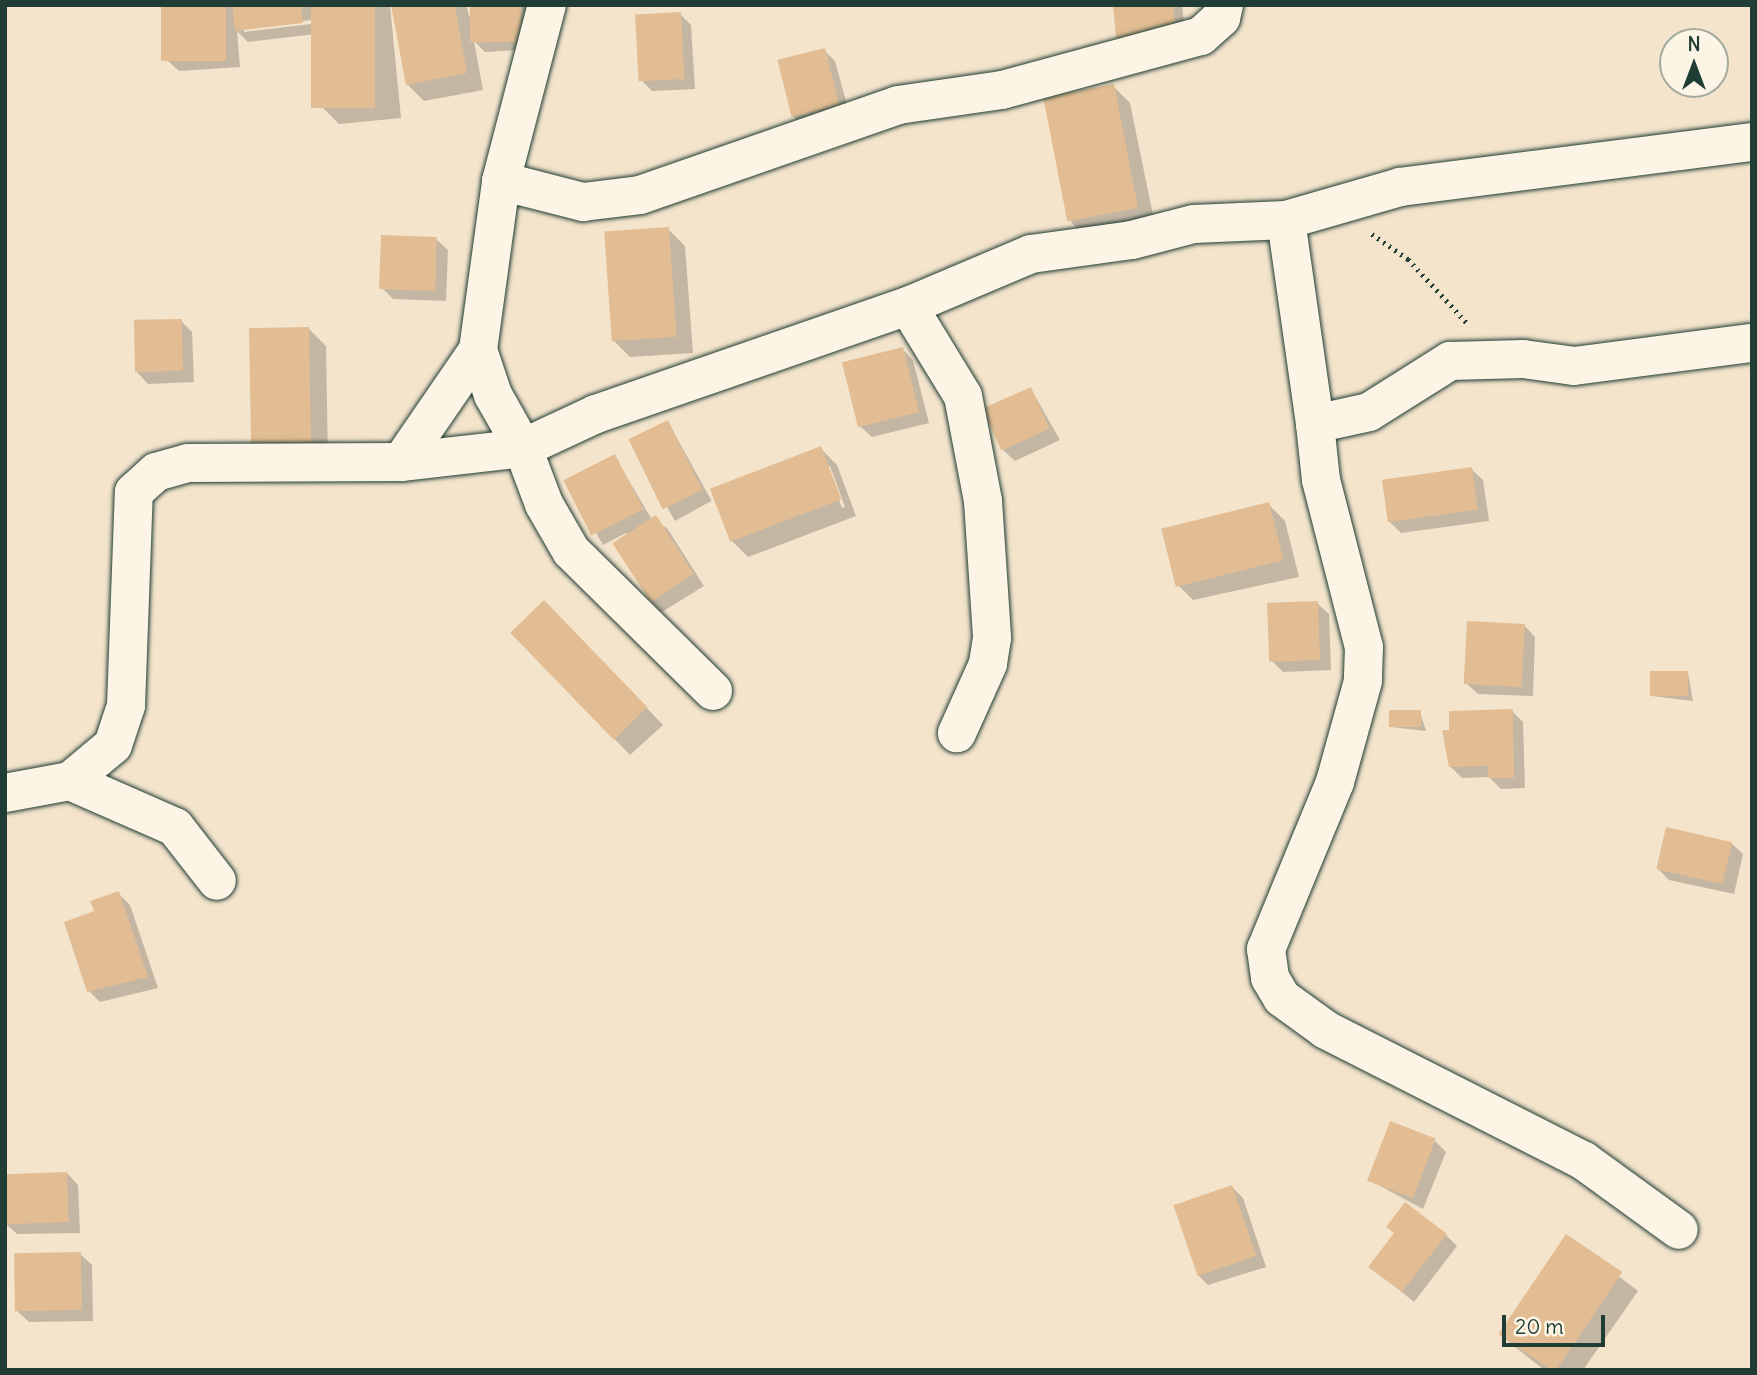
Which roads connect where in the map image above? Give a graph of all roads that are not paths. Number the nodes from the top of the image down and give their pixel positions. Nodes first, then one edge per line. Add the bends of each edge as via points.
1 (547, 5) edge
2 (1224, 5) edge
3 (1752, 142) edge
4 (500, 181) junction
5 (1286, 220) junction
6 (908, 306) junction
7 (1752, 343) edge
8 (478, 350) junction
9 (1315, 424) junction
10 (523, 448) junction
11 (401, 462) junction
12 (713, 691) dead end
13 (957, 733) dead end
14 (70, 781) junction
15 (5, 793) edge
16 (217, 881) dead end
17 (1679, 1230) dead end

1 - 4 street
2 - 4 street via 1220,18 1200,36 1002,90 898,106 640,195 583,202
3 - 5 street via 1474,176
4 - 8 street
5 - 6 street via 1194,224 1132,240 1031,254
5 - 9 street
6 - 10 street via 656,391
6 - 13 street via 963,396 983,501 992,638 988,664
7 - 9 street via 1574,366 1490,358 1450,361 1369,411
8 - 10 street via 492,395
8 - 11 street
9 - 17 street via 1321,480 1364,647 1363,681 1335,782 1266,949 1270,978 1282,998 1326,1030 1584,1161
10 - 11 street
10 - 12 street via 544,504 571,551
11 - 14 street via 188,463 156,472 134,492 126,706 113,745
14 - 15 street
14 - 16 street via 175,827

